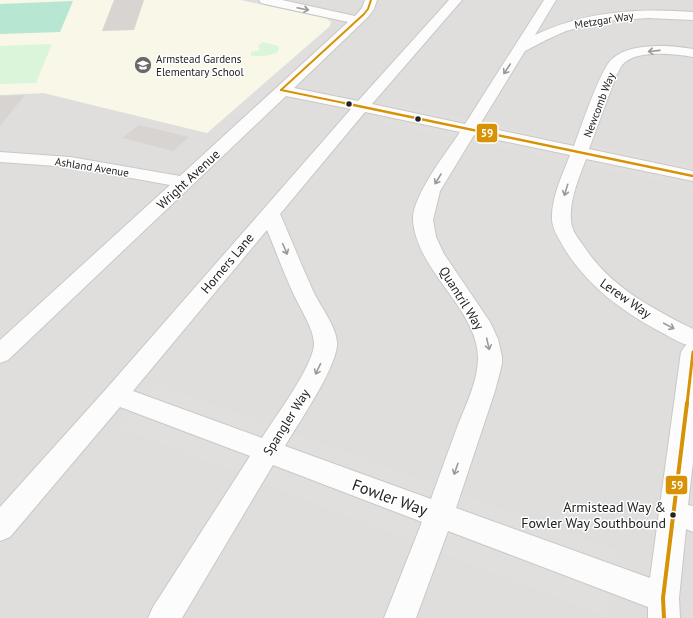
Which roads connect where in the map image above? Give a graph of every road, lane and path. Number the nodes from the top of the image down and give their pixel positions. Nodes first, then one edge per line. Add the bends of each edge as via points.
1 (265, 0) edge
2 (370, 0) edge
3 (456, 0) edge
4 (550, 0) edge
5 (638, 0) edge
6 (634, 14) junction
7 (693, 16) edge
8 (357, 20) junction
9 (520, 49) junction
10 (693, 53) edge
11 (281, 90) junction
12 (361, 107) junction
13 (468, 130) junction
14 (580, 153) junction
15 (0, 157) edge
16 (693, 176) edge
17 (184, 182) junction
18 (270, 213) junction
19 (693, 339) edge
20 (693, 352) edge
21 (0, 354) edge
22 (116, 395) junction
23 (268, 452) junction
24 (440, 516) junction
25 (683, 516) edge
26 (0, 528) edge
27 (664, 608) edge
28 (164, 618) edge
29 (400, 618) edge

1 -> 8 street
2 - 8 street, Wright Avenue via 368,9
3 - 12 street, Horners Lane
4 - 9 street, Quantril Way
5 - 6 street
6 - 7 street, Metzgar Way
6 - 9 street, Metzgar Way via 590,20 556,29
8 - 11 street, Wright Avenue
9 -> 13 street, Quantril Way
10 -> 14 street, Newcomb Way via 648,51 623,58 616,63
11 - 12 street
11 - 17 street, Wright Avenue
12 - 13 street
12 - 18 street, Horners Lane
13 - 14 street
13 -> 24 street, Quantril Way via 431,191 423,219 428,242 486,335 490,360 480,399
14 - 16 street
14 -> 19 street, Lerew Way via 564,197 562,213 564,231 584,264 619,296
15 - 17 street, Ashland Avenue via 82,163
17 - 21 street, Wright Avenue
18 - 22 street, Horners Lane
18 -> 23 street, Spangler Way via 326,344 314,376
20 - 25 street
22 - 23 street, Fowler Way
22 - 26 street, Horners Lane
23 - 24 street, Fowler Way
23 - 28 street, Spangler Way
24 - 27 street, Fowler Way
24 - 29 street, Quantril Way
25 - 27 street

